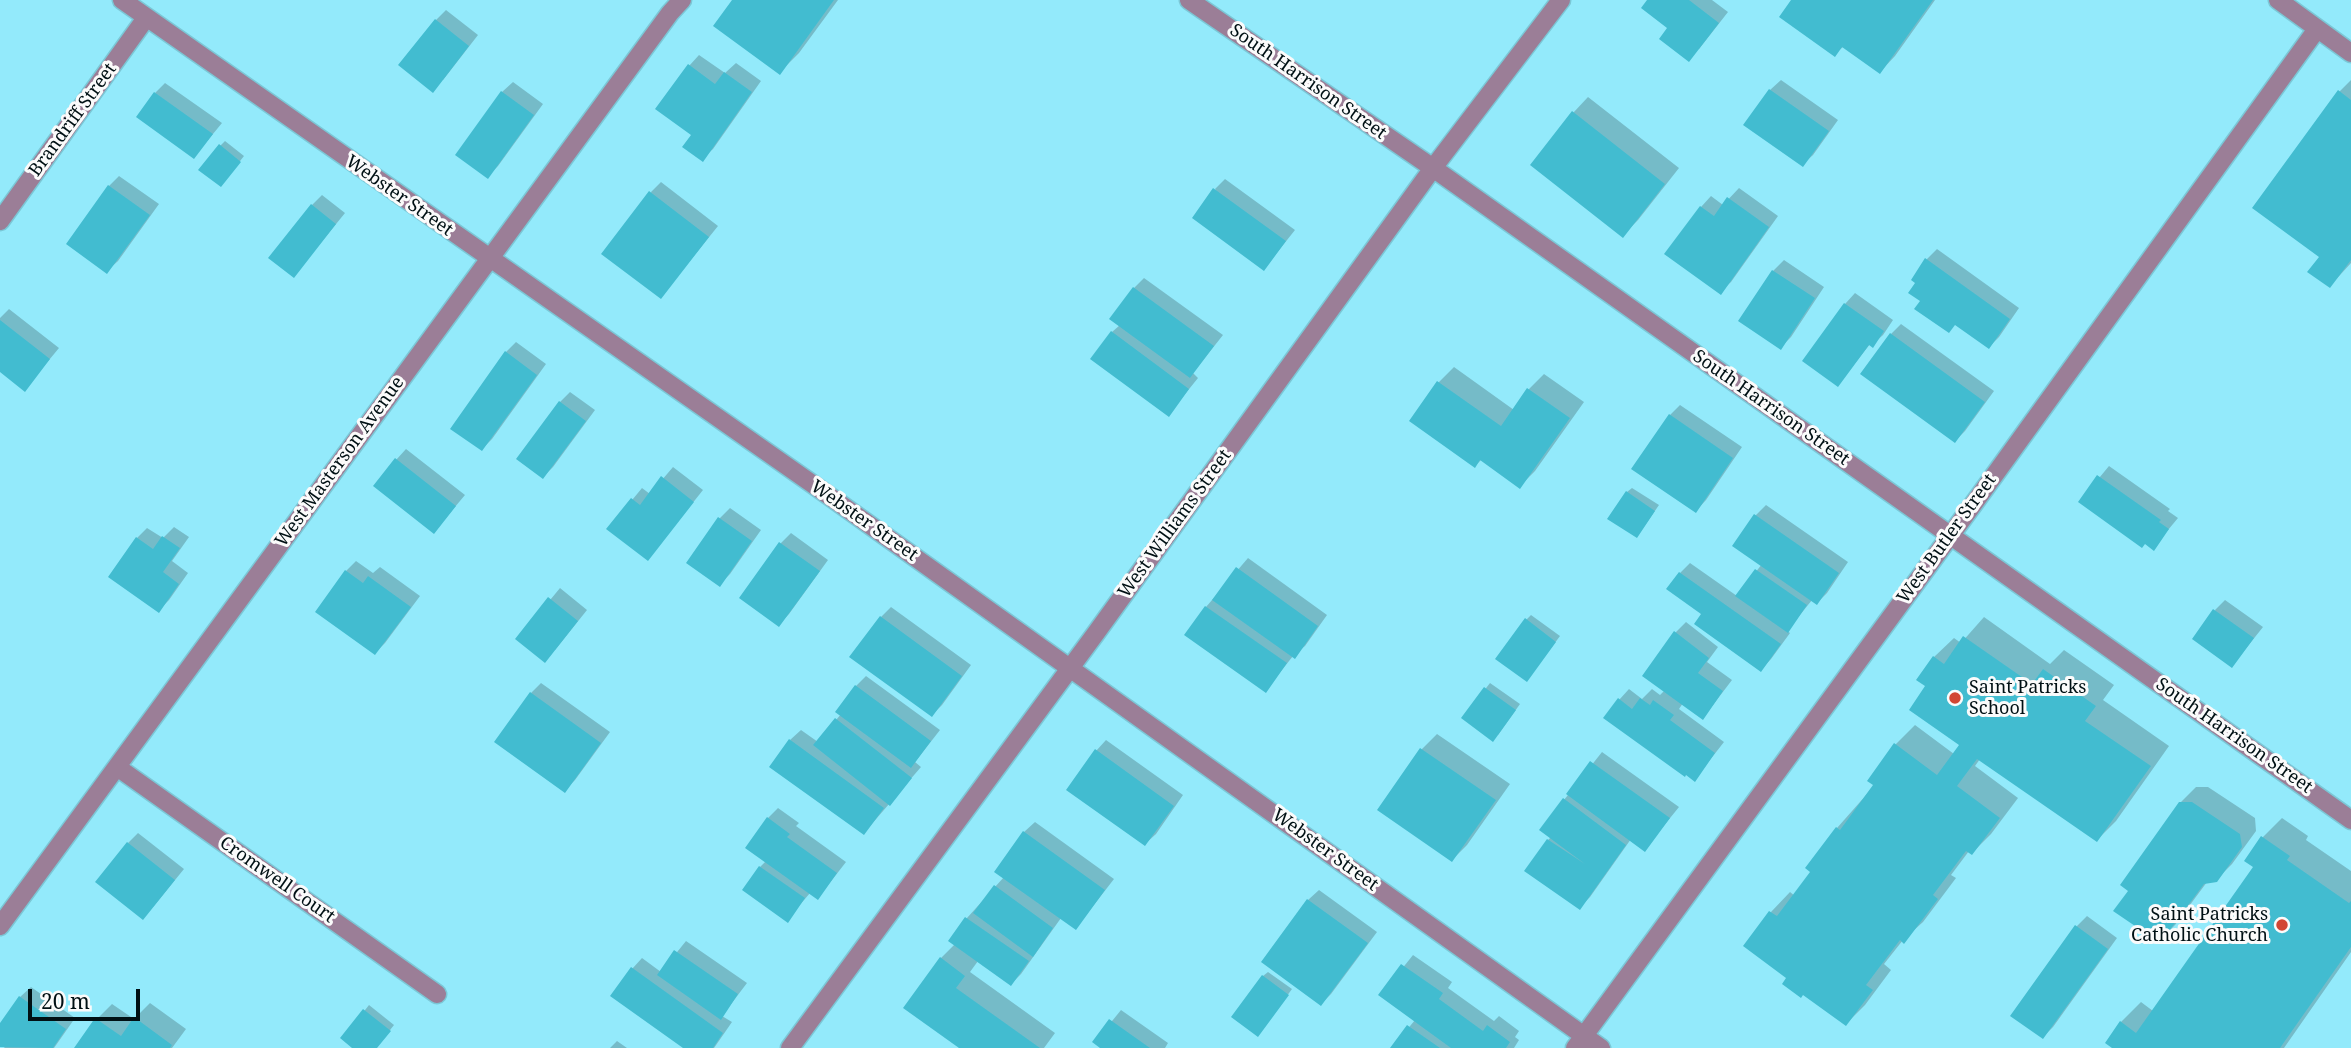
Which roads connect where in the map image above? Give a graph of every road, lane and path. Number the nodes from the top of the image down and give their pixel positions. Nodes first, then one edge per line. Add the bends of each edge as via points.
1 (122, 0) edge
2 (682, 0) edge
3 (1189, 0) edge
4 (1561, 0) edge
5 (2278, 0) edge
6 (146, 18) junction
7 (2316, 29) junction
8 (2351, 52) edge
9 (1433, 168) junction
10 (0, 221) edge
11 (489, 259) junction
12 (1950, 535) junction
13 (1071, 667) junction
14 (117, 767) junction
15 (2351, 820) edge
16 (0, 926) edge
17 (437, 994) dead end
18 (1579, 1042) edge
19 (790, 1048) edge
20 (1601, 1048) edge

1 - 6 street, Webster Street
2 - 11 street, West Masterson Avenue
3 - 9 street, South Harrison Street
4 - 9 street, West Williams Street
5 - 7 street
6 - 10 street, Brandriff Street
6 - 11 street, Webster Street
7 - 8 street
7 - 12 street, West Butler Street
9 - 12 street, South Harrison Street
9 - 13 street, West Williams Street
11 - 13 street, Webster Street
11 - 14 street, West Masterson Avenue
12 - 15 street, South Harrison Street
12 - 18 street, West Butler Street
13 - 18 street, Webster Street
13 - 19 street, West Williams Street
14 - 16 street, West Masterson Avenue
14 - 17 street, Cromwell Court
18 - 20 street, Webster Street

